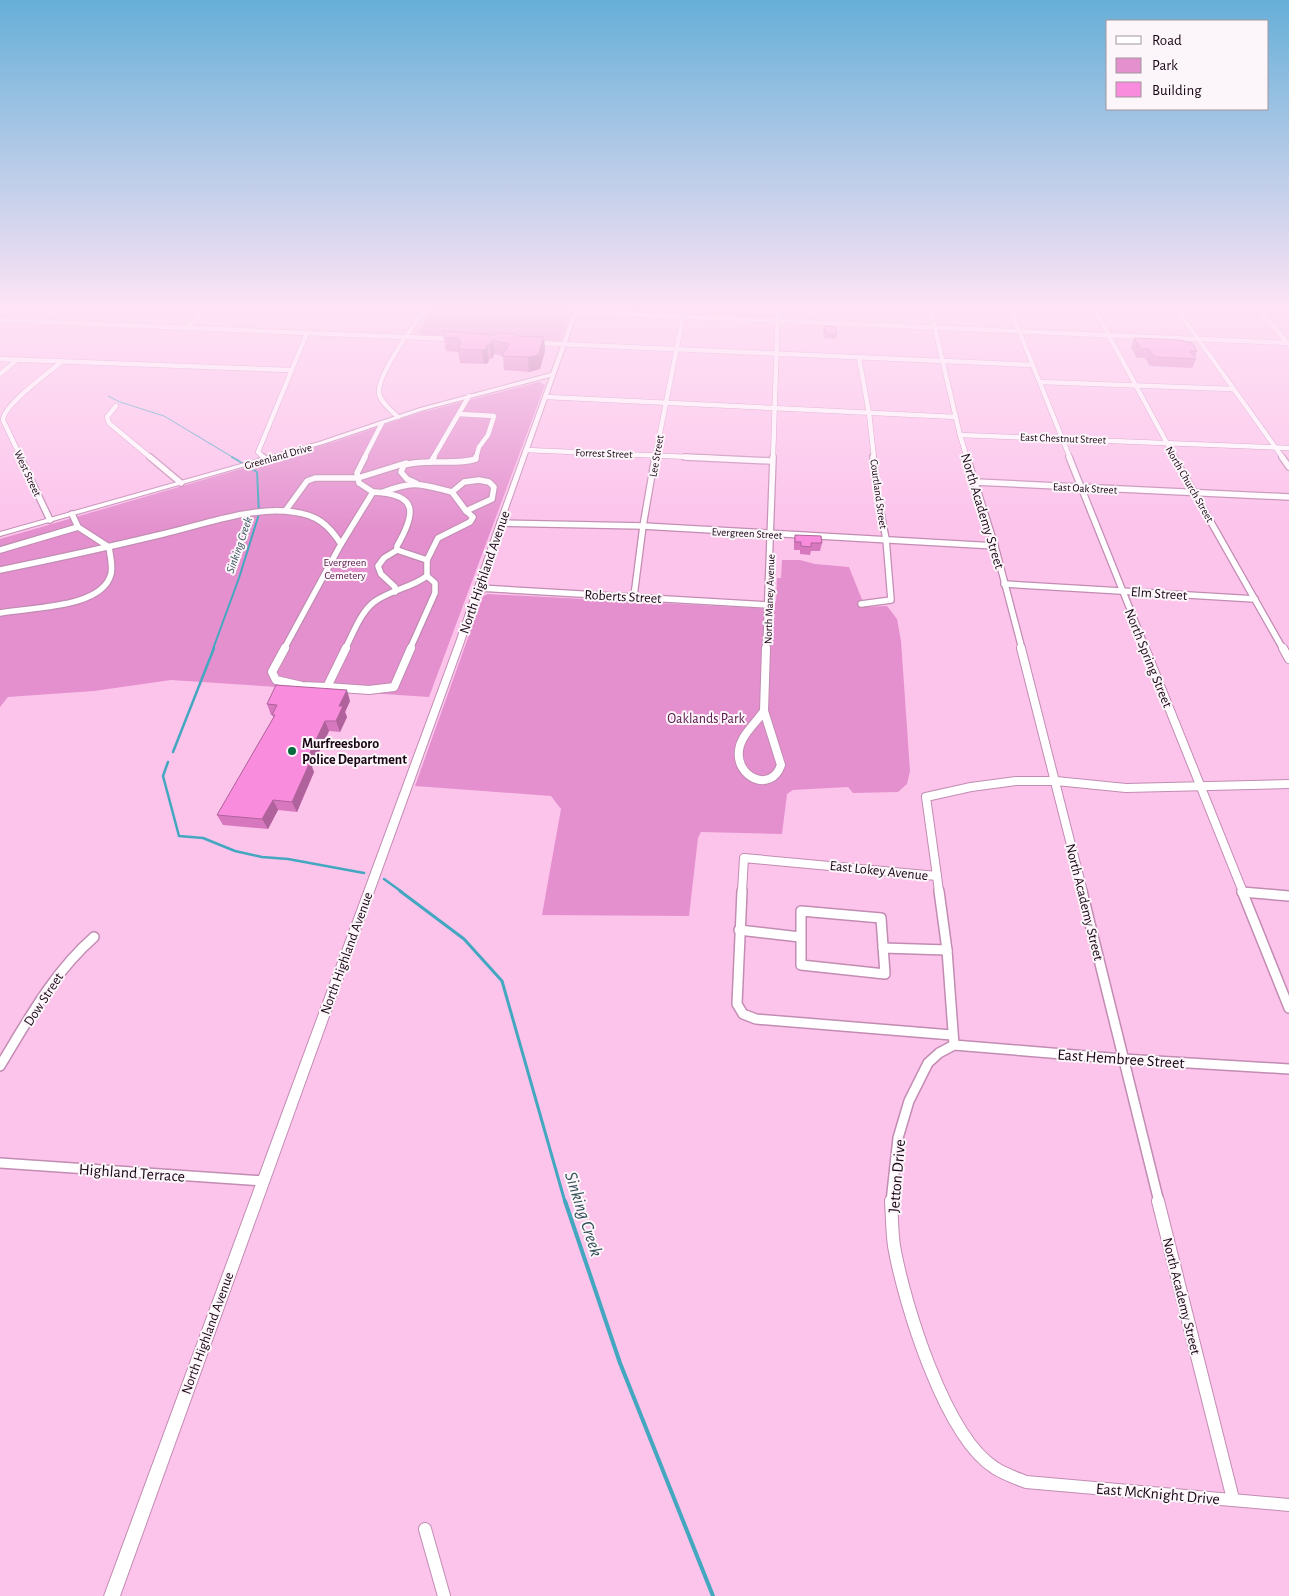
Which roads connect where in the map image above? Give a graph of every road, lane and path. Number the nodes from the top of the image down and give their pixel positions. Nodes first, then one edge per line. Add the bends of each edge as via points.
1 (37, 382) edge
2 (285, 382) edge
3 (381, 382) edge
4 (521, 382) edge
5 (551, 382) edge
6 (670, 382) edge
7 (776, 382) edge
8 (863, 382) edge
9 (948, 382) edge
10 (1041, 382) edge
11 (1052, 382) edge
12 (1134, 382) edge
13 (1228, 382) edge
14 (1136, 386) junction
15 (1233, 389) junction
16 (469, 396) junction
17 (547, 397) junction
18 (665, 403) junction
19 (116, 406) dead end
20 (776, 408) junction
21 (869, 413) junction
22 (459, 414) junction
23 (398, 417) junction
24 (956, 417) junction
25 (382, 423) junction
26 (960, 435) junction
27 (1062, 438) junction
28 (1166, 443) junction
29 (1275, 448) junction
30 (1289, 448) edge
31 (526, 450) junction
32 (657, 455) junction
33 (265, 459) junction
34 (772, 461) junction
35 (431, 462) junction
36 (408, 463) junction
37 (1289, 467) edge
38 (358, 478) junction
39 (406, 481) junction
40 (975, 482) junction
41 (181, 483) junction
42 (1083, 488) junction
43 (373, 492) junction
44 (383, 492) junction
45 (452, 492) junction
46 (1196, 493) junction
47 (1289, 497) edge
48 (286, 510) junction
49 (465, 511) junction
50 (72, 514) junction
51 (50, 520) junction
52 (500, 523) junction
53 (643, 526) junction
54 (78, 527) junction
55 (0, 534) edge
56 (772, 534) junction
57 (886, 539) junction
58 (341, 544) junction
59 (995, 546) junction
60 (109, 547) junction
61 (0, 550) edge
62 (397, 550) junction
63 (427, 560) junction
64 (0, 570) edge
65 (427, 576) junction
66 (1004, 584) junction
67 (478, 588) junction
68 (1121, 590) junction
69 (395, 592) junction
70 (634, 596) junction
71 (1255, 599) junction
72 (861, 604) dead end
73 (768, 605) junction
74 (1, 611) edge
75 (1289, 659) edge
76 (327, 687) junction
77 (764, 711) junction
78 (1056, 781) junction
79 (1289, 784) edge
80 (1201, 786) junction
81 (937, 876) junction
82 (1242, 892) junction
83 (1289, 896) edge
84 (739, 930) junction
85 (94, 937) dead end
86 (800, 937) junction
87 (883, 948) junction
88 (947, 950) junction
89 (1289, 1008) edge
90 (953, 1040) junction
91 (1123, 1059) junction
92 (0, 1066) edge
93 (1289, 1069) edge
94 (0, 1163) edge
95 (263, 1181) junction
96 (1026, 1482) joint
97 (1233, 1499) junction
98 (1289, 1505) edge
99 (424, 1529) dead end
100 (112, 1596) edge
101 (444, 1596) edge

1 - 51 street, West Street via 12,404 3,420
2 - 33 street via 258,452
3 - 23 street via 381,398
4 - 16 street, Greenland Drive
5 - 17 street, North Highland Avenue
6 - 18 street, Lee Street
7 - 20 street, North Maney Avenue
8 - 21 street, Courtland Street
9 - 24 street, North Academy Street
10 - 27 street, North Spring Street
11 - 14 street
12 - 14 street, North Church Street
13 - 15 street
14 - 15 street
14 - 28 street, North Church Street
15 - 29 street
16 - 22 street
16 - 23 street, Greenland Drive
17 - 18 street
17 - 31 street, North Highland Avenue
18 - 20 street
18 - 32 street, Lee Street
19 - 41 street via 107,417 109,423
20 - 21 street
20 - 34 street, North Maney Avenue
21 - 24 street
21 - 57 street, Courtland Street via 877,492
22 - 35 street
22 - 35 street via 494,416 476,459 467,463
23 - 25 street, Greenland Drive
24 - 26 street, North Academy Street
25 - 33 street, Greenland Drive
25 - 38 street via 357,473
26 - 27 street, East Chestnut Street
26 - 40 street, North Academy Street
27 - 28 street, East Chestnut Street
27 - 42 street, North Spring Street
28 - 29 street, East Chestnut Street
28 - 46 street, North Church Street
29 - 30 street, East Chestnut Street
29 - 37 street
31 - 32 street, Forrest Street
31 - 52 street, North Highland Avenue
32 - 34 street, Forrest Street
32 - 53 street, Lee Street
33 - 41 street, Greenland Drive
34 - 56 street, North Maney Avenue
35 - 36 street
36 - 38 street
36 - 39 street via 402,472
38 - 43 street via 359,483
38 - 48 street via 307,481
39 - 44 street
39 - 45 street
40 - 42 street, East Oak Street
40 - 59 street, North Academy Street
41 - 50 street, Greenland Drive
42 - 46 street, East Oak Street
42 - 68 street, North Spring Street
43 - 44 street
43 - 58 street
44 - 62 street via 400,498 411,510
45 - 49 street
45 - 49 street via 457,485 468,481 489,482 494,487 492,499
46 - 47 street, East Oak Street
46 - 71 street, North Church Street
48 - 58 street via 328,526
48 - 60 street via 259,512
49 - 63 street via 472,517 470,522 438,538
50 - 51 street, Greenland Drive
50 - 54 street
51 - 55 street, Greenland Drive
52 - 53 street, Evergreen Street
52 - 67 street, North Highland Avenue
53 - 56 street, Evergreen Street
53 - 70 street, Lee Street
54 - 60 street
54 - 61 street
56 - 57 street, Evergreen Street
56 - 73 street, North Maney Avenue
57 - 59 street, Evergreen Street
57 - 72 street, Courtland Street via 891,600
58 - 76 street via 272,672 276,680 288,684
59 - 66 street, North Academy Street
60 - 64 street
60 - 74 street via 111,573 107,585 95,594 80,601
62 - 63 street
62 - 69 street via 378,566 381,574 395,587
63 - 65 street
65 - 69 street via 416,585
65 - 76 street via 433,580 435,596 394,687 364,690
66 - 68 street, Elm Street
66 - 78 street, North Academy Street
67 - 70 street, Roberts Street
67 - 95 street, North Highland Avenue
68 - 71 street, Elm Street
68 - 80 street, North Spring Street
69 - 76 street via 386,594 367,608
70 - 73 street, Roberts Street
71 - 75 street, North Church Street
73 - 77 street, North Maney Avenue
77 - 77 street via 739,753 740,764 746,774 758,780 775,776 781,765
78 - 80 street, East Lokey Avenue via 1126,788
78 - 81 street, East Lokey Avenue via 1016,781 926,797
78 - 91 street, North Academy Street
79 - 80 street, East Lokey Avenue
80 - 82 street, North Spring Street
81 - 84 street, East Lokey Avenue via 744,858
81 - 88 street
82 - 83 street
82 - 89 street, North Spring Street
84 - 86 street
84 - 90 street, East Lokey Avenue via 737,1004 744,1014 756,1019
85 - 92 street, Dow Street via 77,950 51,984
86 - 87 street via 800,911 881,918
86 - 87 street via 801,965 885,974
87 - 88 street
88 - 90 street
90 - 91 street, East Hembree Street
90 - 96 street, Jetton Drive via 928,1063 909,1101 900,1129 891,1201 894,1245 908,1306 929,1366 949,1409 972,1446 994,1468
91 - 93 street, East Hembree Street
91 - 97 street, North Academy Street
94 - 95 street, Highland Terrace
95 - 100 street, North Highland Avenue
96 - 97 street, East McKnight Drive
97 - 98 street, East McKnight Drive
99 - 101 street

